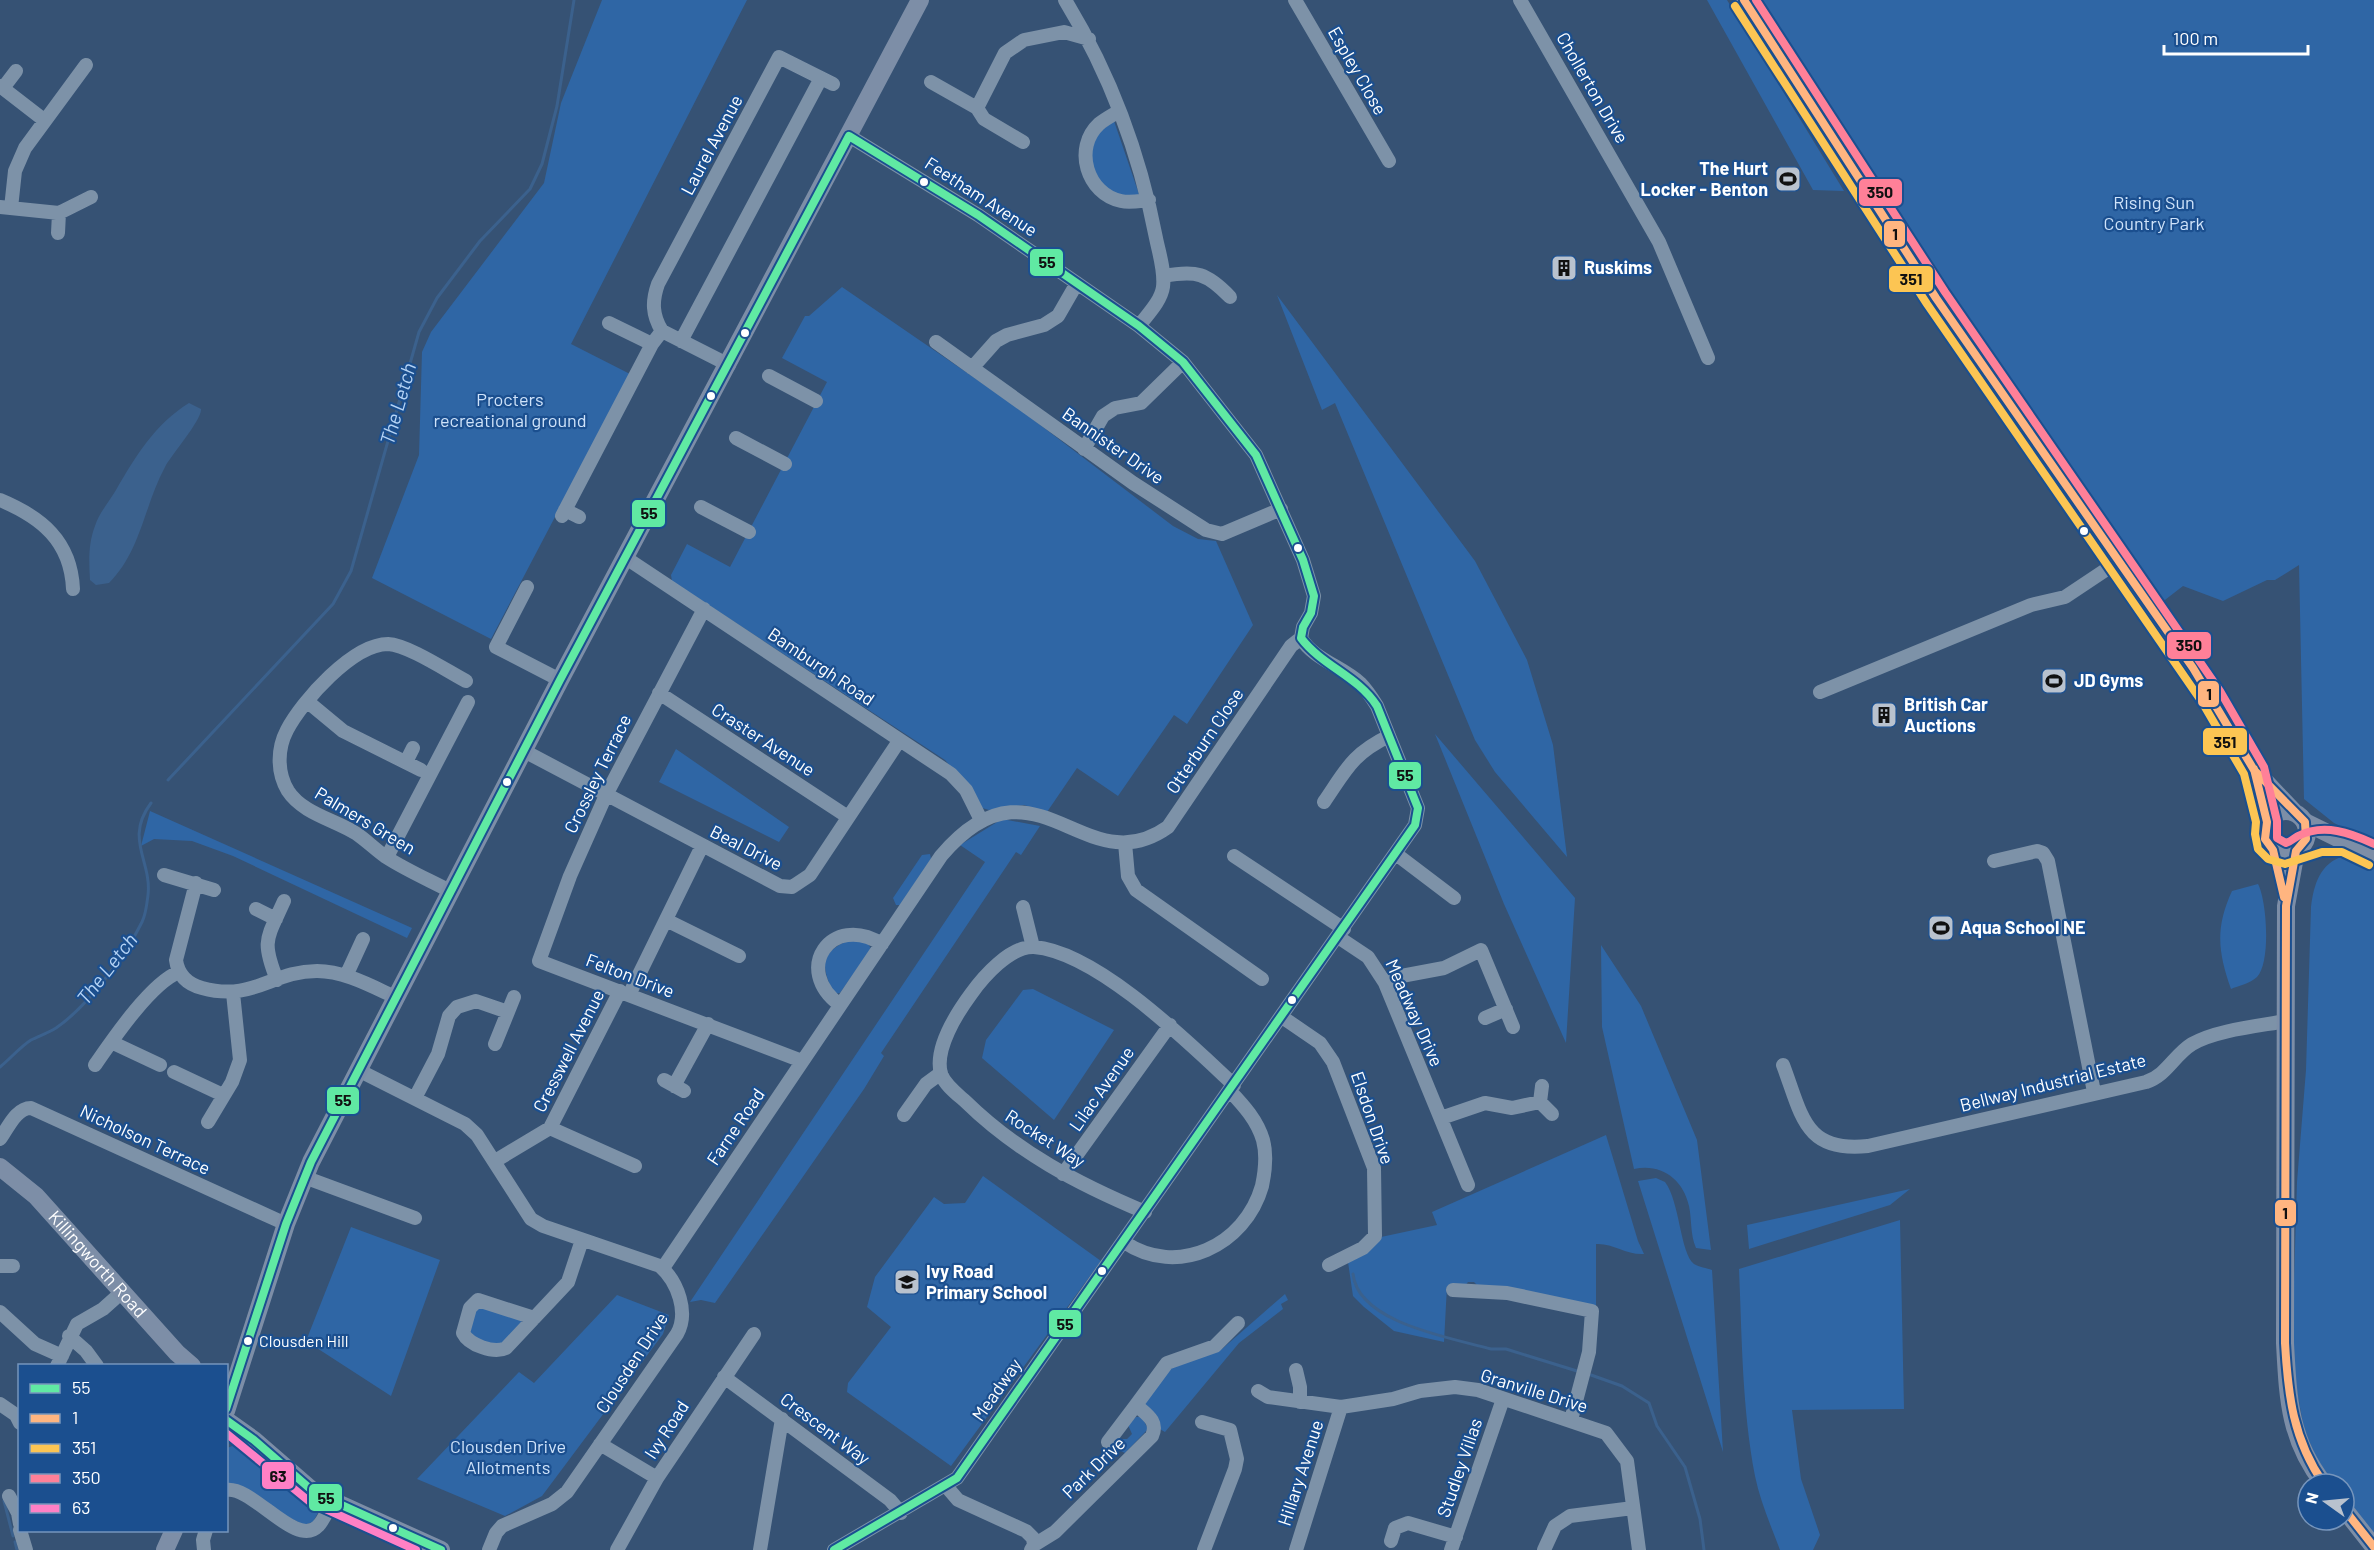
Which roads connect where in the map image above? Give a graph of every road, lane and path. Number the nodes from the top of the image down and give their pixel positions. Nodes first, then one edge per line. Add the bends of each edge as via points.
1 (920, 0) edge
2 (1065, 0) edge
3 (1294, 0) edge
4 (1520, 0) edge
5 (1743, 0) edge
6 (1089, 39) junction
7 (86, 65) dead end
8 (16, 71) dead end
9 (932, 82) dead end
10 (2, 87) edge
11 (977, 108) junction
12 (1119, 111) junction
13 (44, 120) junction
14 (849, 136) junction
15 (1023, 142) dead end
16 (1389, 161) dead end
17 (91, 197) dead end
18 (1149, 200) junction
19 (5, 208) edge
20 (59, 213) junction
21 (58, 233) dead end
22 (1164, 276) junction
23 (1077, 283) junction
24 (1230, 297) dead end
25 (609, 323) dead end
26 (1139, 326) junction
27 (662, 331) junction
28 (681, 341) junction
29 (936, 342) dead end
30 (652, 344) junction
31 (1708, 358) dead end
32 (1183, 362) junction
33 (729, 366) junction
34 (972, 368) junction
35 (769, 376) dead end
36 (816, 401) dead end
37 (736, 438) dead end
38 (1084, 449) junction
39 (784, 464) dead end
40 (0, 500) edge
41 (701, 507) dead end
42 (1281, 509) junction
43 (579, 517) dead end
44 (749, 532) dead end
45 (626, 558) junction
46 (2119, 561) junction
47 (527, 587) dead end
48 (73, 589) dead end
49 (704, 609) junction
50 (1300, 638) junction
51 (450, 672) junction
52 (560, 680) junction
53 (466, 681) dead end
54 (443, 685) dead end
55 (1820, 692) dead end
56 (659, 693) junction
57 (308, 702) junction
58 (468, 702) dead end
59 (1389, 736) junction
60 (899, 741) junction
61 (413, 748) dead end
62 (524, 751) junction
63 (406, 762) junction
64 (421, 770) dead end
65 (2254, 770) junction
66 (606, 795) junction
67 (1324, 802) dead end
68 (848, 817) junction
69 (2299, 817) junction
70 (981, 820) junction
71 (2267, 822) junction
72 (2345, 842) junction
73 (1125, 843) junction
74 (702, 846) junction
75 (2300, 848) junction
76 (2273, 850) junction
77 (1396, 854) junction
78 (1234, 856) dead end
79 (2374, 856) edge
80 (387, 857) junction
81 (1994, 861) dead end
82 (164, 875) dead end
83 (196, 883) junction
84 (214, 890) dead end
85 (450, 891) junction
86 (1454, 898) dead end
87 (284, 901) dead end
88 (2286, 906) junction
89 (1023, 907) dead end
90 (256, 909) dead end
91 (276, 919) junction
92 (666, 920) junction
93 (1341, 933) junction
94 (363, 939) dead end
95 (882, 944) junction
96 (1032, 947) junction
97 (739, 956) dead end
98 (539, 961) joint
99 (179, 972) junction
100 (345, 976) junction
101 (1262, 979) dead end
102 (277, 980) junction
103 (1385, 983) junction
104 (233, 993) junction
105 (624, 993) junction
106 (395, 997) junction
107 (514, 997) dead end
108 (840, 1005) junction
109 (1506, 1009) junction
110 (508, 1012) junction
111 (1282, 1017) junction
112 (1485, 1018) dead end
113 (2286, 1021) junction
114 (708, 1024) junction
115 (1170, 1025) junction
116 (1513, 1027) dead end
117 (111, 1042) junction
118 (495, 1044) dead end
119 (802, 1061) junction
120 (95, 1065) dead end
121 (160, 1065) dead end
122 (1784, 1065) dead end
123 (358, 1070) junction
124 (174, 1072) dead end
125 (941, 1073) junction
126 (674, 1086) dead end
127 (1542, 1086) dead end
128 (1232, 1088) junction
129 (2094, 1092) junction
130 (223, 1095) junction
131 (415, 1098) junction
132 (1540, 1102) junction
133 (1552, 1114) dead end
134 (904, 1115) dead end
135 (1441, 1118) junction
136 (208, 1122) dead end
137 (550, 1128) junction
138 (0, 1139) edge
139 (495, 1161) junction
140 (635, 1166) dead end
141 (0, 1167) edge
142 (1063, 1174) junction
143 (304, 1177) junction
144 (1468, 1185) dead end
145 (1145, 1212) junction
146 (415, 1218) dead end
147 (286, 1224) junction
148 (582, 1240) junction
149 (1124, 1242) junction
150 (1329, 1265) dead end
151 (663, 1268) junction
152 (1453, 1290) dead end
153 (122, 1292) junction
154 (0, 1312) edge
155 (534, 1318) junction
156 (1238, 1323) dead end
157 (754, 1334) dead end
158 (69, 1336) junction
159 (59, 1360) edge
160 (96, 1364) edge
161 (191, 1364) edge
162 (1296, 1370) dead end
163 (724, 1377) junction
164 (230, 1380) edge
165 (1258, 1391) dead end
166 (228, 1396) edge
167 (1503, 1399) junction
168 (1300, 1401) junction
169 (0, 1404) edge
170 (1136, 1406) junction
171 (1341, 1407) junction
172 (18, 1416) edge
173 (782, 1419) junction
174 (1571, 1420) junction
175 (228, 1421) edge
176 (1202, 1422) dead end
177 (249, 1436) junction
178 (228, 1440) edge
179 (1108, 1442) dead end
180 (600, 1444) junction
181 (2314, 1472) edge
182 (657, 1478) junction
183 (946, 1486) junction
184 (228, 1490) edge
185 (9, 1496) dead end
186 (332, 1502) junction
187 (1633, 1509) junction
188 (901, 1513) junction
189 (18, 1515) edge
190 (2356, 1524) edge
191 (21, 1532) edge
192 (173, 1532) edge
193 (1391, 1541) dead end
194 (1454, 1543) edge
195 (1032, 1547) edge
196 (2374, 1547) edge
197 (26, 1550) edge
198 (165, 1550) edge
199 (441, 1550) edge
200 (489, 1550) edge
201 (617, 1550) edge
202 (760, 1550) edge
203 (834, 1550) edge
204 (1204, 1550) edge
205 (1296, 1550) edge
206 (1544, 1550) edge
207 (1639, 1550) edge

1 - 14 main road
2 - 6 street
3 - 16 street, Espley Close
4 - 31 street, Chollerton Drive via 1659,242
5 - 46 main road via 1936,298
6 - 11 street via 1064,32 1024,40 1005,52
6 - 12 street
7 - 13 street
8 - 10 street
9 - 11 street
10 - 13 street
11 - 15 street via 984,119
12 - 18 street
12 - 18 street via 1098,124 1088,140 1088,171 1093,182 1119,201
13 - 19 street via 18,164
14 - 23 street, Feetham Avenue via 956,200
14 - 33 main road
17 - 20 street
18 - 22 street
19 - 20 street
20 - 21 street
22 - 24 street via 1182,272 1201,274
22 - 26 street via 1160,296
23 - 26 street, Feetham Avenue
23 - 34 street via 1058,316 1044,325 1007,334
25 - 30 street
26 - 32 street, Feetham Avenue
27 - 28 street
27 - 28 street, Laurel Avenue via 649,291 779,57 827,81
27 - 30 street
28 - 33 street
29 - 34 street, Bannister Drive
30 - 43 street via 564,513
32 - 38 street via 1141,403 1115,408 1103,416
32 - 42 street, Feetham Avenue via 1256,455
33 - 45 main road
34 - 38 street, Bannister Drive
35 - 36 street
37 - 39 street
38 - 42 street, Bannister Drive via 1214,534
40 - 48 street via 32,514 54,534 69,562
41 - 44 street
42 - 50 street, Feetham Avenue via 1312,588 1313,605
45 - 49 street, Bamburgh Road
45 - 52 main road
46 - 55 street via 2065,597 2031,605
46 - 65 main road via 2205,686
47 - 52 street via 496,647
49 - 56 street, Crossley Terrace
49 - 60 street, Bamburgh Road
50 - 59 street, Meadway via 1308,648 1364,687
50 - 73 street, Otterburn Close via 1168,827 1143,841
51 - 53 street, Palmers Green
51 - 54 street
51 - 57 street, Palmers Green via 396,645 377,645 347,662
52 - 62 main road
56 - 66 street, Crossley Terrace
56 - 68 street, Craster Avenue
57 - 63 street via 343,731
57 - 80 street, Palmers Green via 283,741 279,764 285,785 297,801 357,834
58 - 80 street
59 - 67 street via 1354,758
59 - 77 street, Meadway via 1418,808 1415,825
60 - 68 street, Beal Drive
60 - 70 street, Bamburgh Road via 951,774 966,790
61 - 63 street
62 - 66 street, Beal Drive
62 - 85 main road
63 - 64 street
65 - 69 main road
65 - 71 main road
66 - 74 street, Beal Drive
66 - 98 street, Crossley Terrace via 570,876
68 - 74 street, Beal Drive via 810,875 792,887 780,886
69 - 71 main road via 2277,811
69 - 72 main road
69 - 75 main road via 2307,835
70 - 73 street, Otterburn Close via 1017,810
70 - 95 street, Farne Road via 955,839 941,856
71 - 76 main road via 2265,839
72 - 75 main road via 2321,841
72 - 79 main road
73 - 101 street via 1128,876 1136,890
74 - 92 street, Cresswell Avenue
75 - 76 main road via 2286,854
75 - 88 main road
76 - 88 main road
77 - 86 street
77 - 93 street, Meadway
78 - 93 street
80 - 85 street, Palmers Green
81 - 129 street via 2037,851 2048,861
82 - 83 street
83 - 84 street
83 - 99 street via 176,954
85 - 106 main road
87 - 91 street
88 - 113 main road
89 - 96 street
90 - 91 street
91 - 102 street via 266,946
92 - 97 street
92 - 105 street, Cresswell Avenue
93 - 103 street, Meadway Drive via 1368,957
93 - 111 street, Meadway
94 - 100 street
95 - 108 street, Farne Road
95 - 108 street via 856,933 840,936 826,946 818,963 818,976 826,994
96 - 115 street via 1078,962 1115,983
96 - 125 street via 1000,963 980,982 946,1038
98 - 105 street, Felton Drive
99 - 104 street via 192,984
99 - 117 street via 166,978
100 - 102 street via 315,971
100 - 106 street
102 - 104 street
103 - 109 street via 1396,977 1444,968 1481,950
103 - 135 street, Meadway Drive
104 - 130 street via 240,1060
105 - 114 street, Felton Drive
105 - 137 street, Cresswell Avenue
106 - 123 main road
107 - 110 street
108 - 119 street, Farne Road
109 - 112 street
109 - 116 street
110 - 118 street
110 - 131 street via 476,1001 457,1007 449,1016 438,1054
111 - 128 street, Meadway
111 - 150 street, Elsdon Drive via 1320,1043 1334,1062 1374,1168 1375,1236 1363,1248
113 - 129 street, Bellway Industrial Estate via 2201,1040 2184,1050 2155,1079
113 - 181 main road via 2288,1389 2299,1445
114 - 119 street, Felton Drive
114 - 126 street
115 - 128 street
115 - 142 street, Lilac Avenue
117 - 120 street
117 - 121 street
119 - 151 street, Farne Road
122 - 129 street, Bellway Industrial Estate via 1806,1127 1823,1142 1850,1148
123 - 131 street
123 - 143 main road
124 - 130 street
125 - 134 street via 926,1084
125 - 142 street, Rocket Way via 982,1118 1035,1159
127 - 132 street
128 - 145 street, Meadway
128 - 149 street via 1264,1142 1264,1176 1243,1224 1230,1239 1180,1258 1155,1257
130 - 136 street
131 - 139 street via 465,1124
132 - 133 street
132 - 135 street via 1512,1108 1485,1103
135 - 144 street, Meadway Drive
137 - 139 street, Cresswell Avenue
137 - 140 street, Cresswell Avenue
138 - 147 street, Nicholson Terrace via 18,1114 32,1108
139 - 148 street via 531,1218
141 - 153 main road, Killingworth Road via 36,1196
142 - 145 street, Rocket Way
143 - 146 street
143 - 147 main road
145 - 149 street, Meadway
147 - 164 main road via 244,1360
148 - 151 street
148 - 155 street via 568,1282
149 - 183 street, Meadway via 963,1470
151 - 180 street, Clousden Drive via 682,1306 683,1322
152 - 174 street via 1507,1293 1592,1311 1589,1352
153 - 158 street via 103,1310 77,1324
153 - 161 main road, Killingworth Road
154 - 159 street
155 - 155 street via 500,1350 470,1342 463,1333 470,1308 478,1300
156 - 170 street, Park Drive via 1215,1346 1167,1363
157 - 163 street, Ivy Road
158 - 159 street
158 - 160 street
162 - 168 street
163 - 173 street, Crescent Way
163 - 182 street, Ivy Road
164 - 166 main road
165 - 168 street, Granville Drive via 1268,1397
167 - 171 street, Granville Drive via 1455,1387
167 - 174 street, Granville Drive
167 - 194 street, Studley Villas
168 - 171 street, Granville Drive
169 - 172 street
170 - 179 street, Park Drive via 1123,1432
170 - 195 street, Park Drive via 1153,1420 1152,1436 1055,1532
171 - 205 street, Hillary Avenue
173 - 188 street, Crescent Way via 890,1500
173 - 202 street
174 - 187 street, Granville Drive via 1606,1433 1627,1461
175 - 177 main road
176 - 204 street via 1230,1430 1237,1459
177 - 178 main road
177 - 186 main road via 306,1487
180 - 182 street
180 - 200 street, Clousden Drive via 564,1496 502,1526
182 - 201 street, Ivy Road
183 - 188 street, Meadway
183 - 195 street via 958,1500 1026,1532 1033,1538
184 - 186 street via 240,1492 289,1526 304,1531 317,1527
185 - 189 street
186 - 199 main road
187 - 206 street via 1570,1516 1555,1526
187 - 207 street, Granville Drive
188 - 203 street, Meadway
190 - 196 main road
191 - 197 street
192 - 198 main road
193 - 194 street, Studley Villas via 1395,1528 1408,1523

